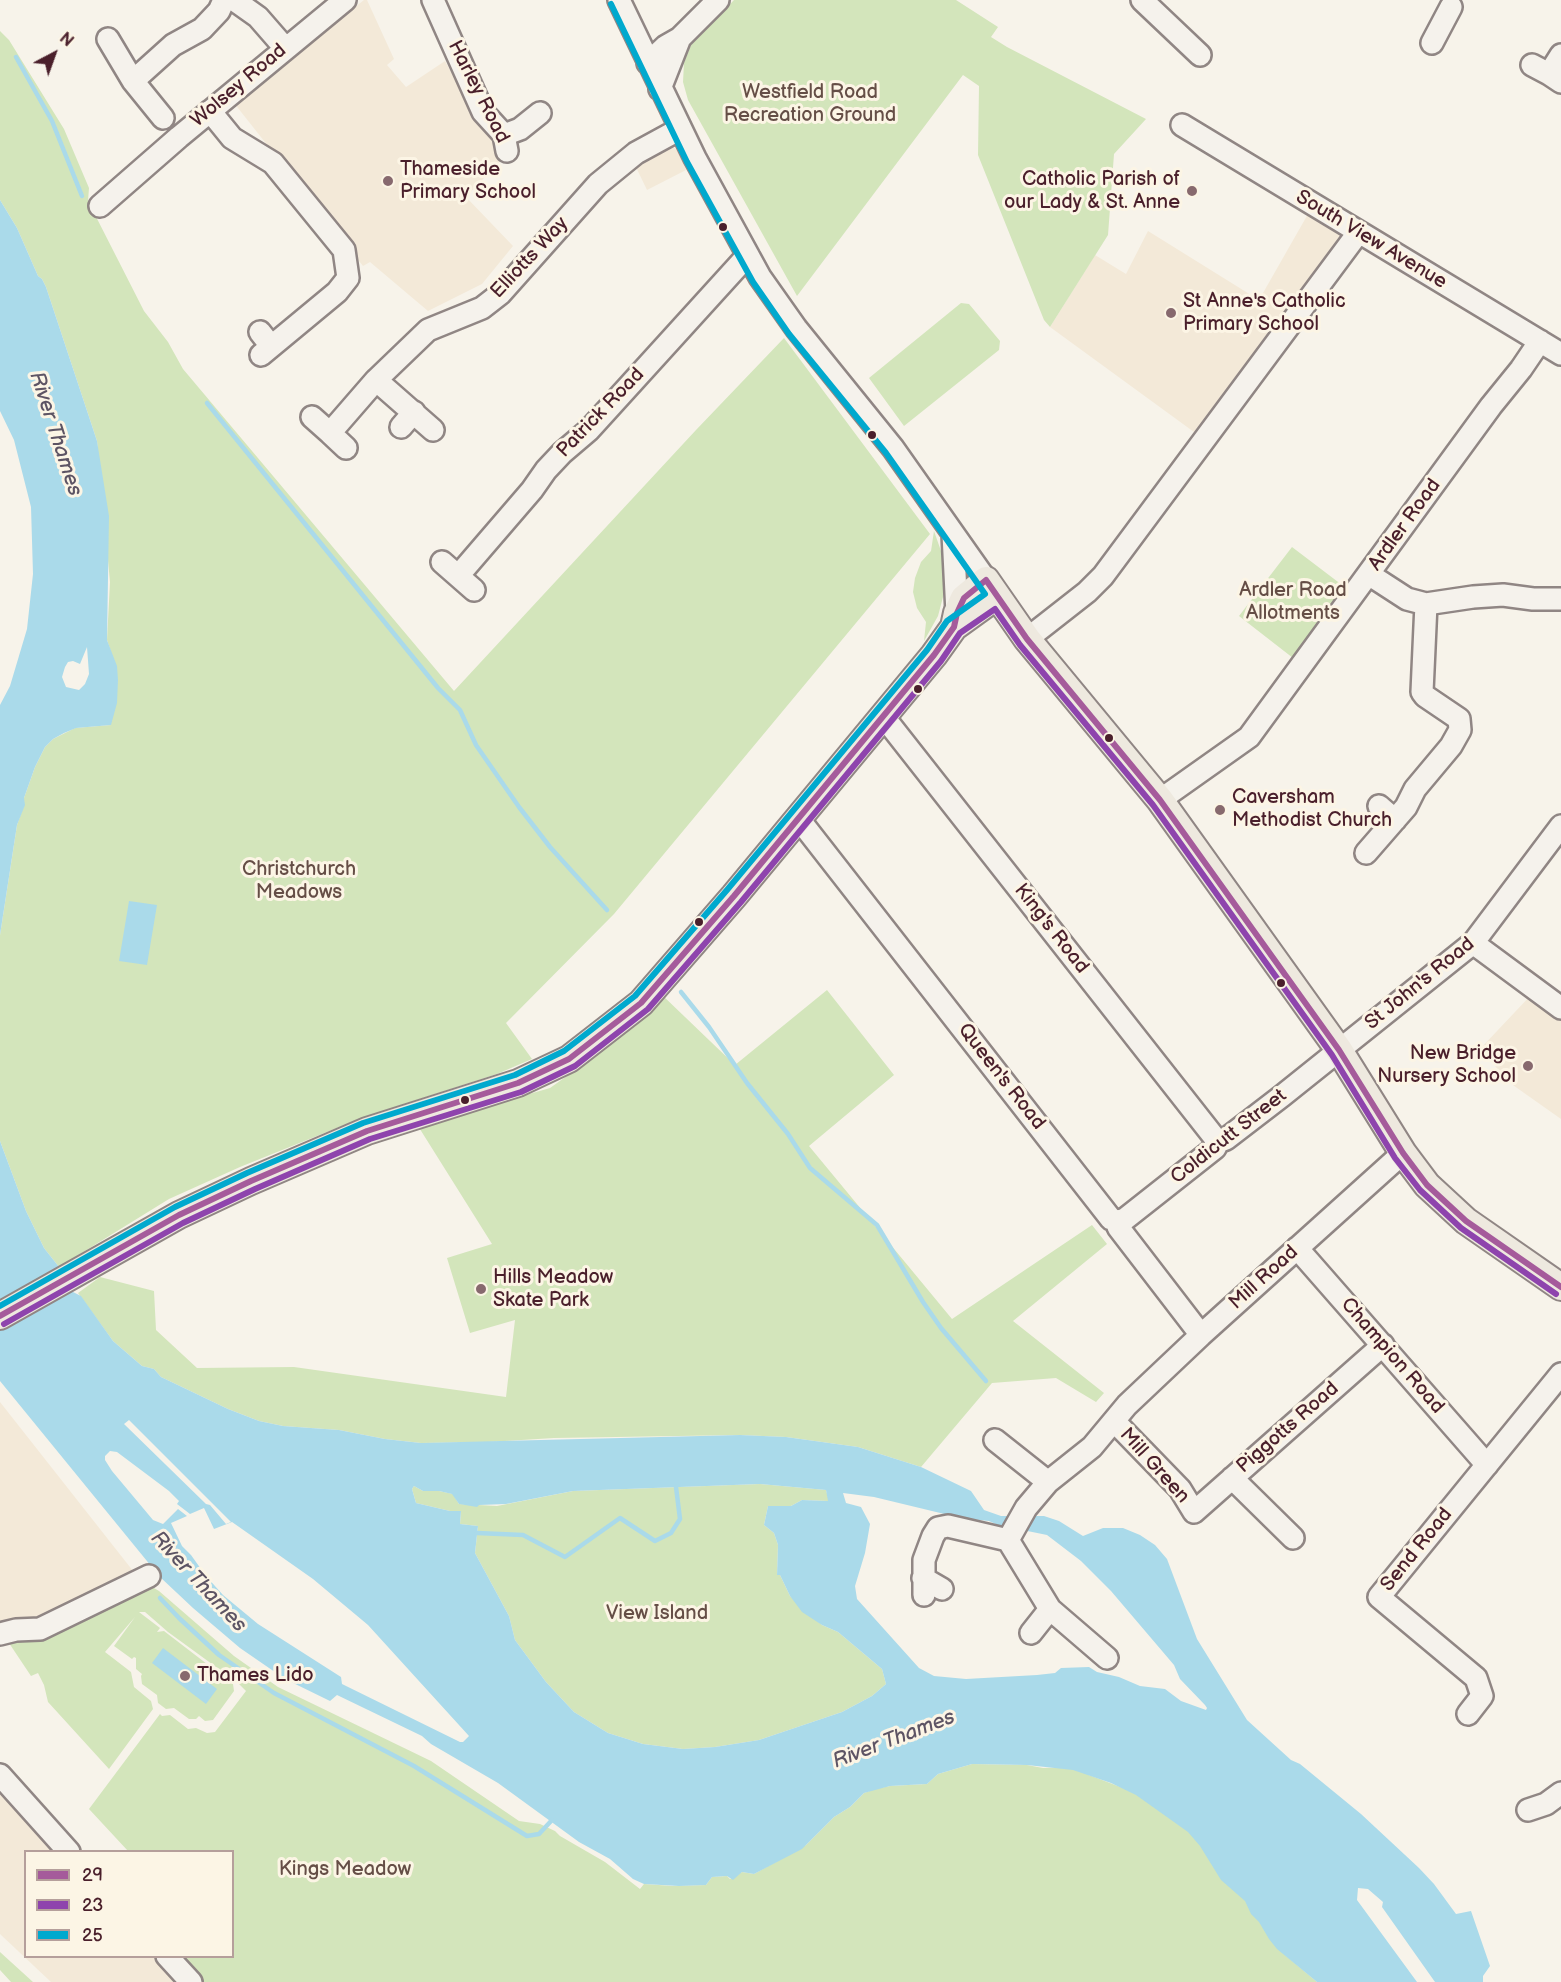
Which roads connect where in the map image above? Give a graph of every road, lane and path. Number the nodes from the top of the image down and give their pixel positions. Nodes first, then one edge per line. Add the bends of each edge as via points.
1 (224, 0) edge
2 (234, 0) edge
3 (433, 0) edge
4 (619, 0) edge
5 (718, 0) edge
6 (1142, 0) edge
7 (339, 2) edge
8 (1451, 2) edge
9 (680, 38) junction
10 (108, 39) dead end
11 (1432, 43) dead end
12 (285, 48) junction
13 (1200, 55) dead end
14 (1561, 55) edge
15 (648, 63) junction
16 (1547, 74) edge
17 (133, 81) junction
18 (660, 89) junction
19 (210, 111) junction
20 (540, 112) dead end
21 (163, 118) dead end
22 (1182, 125) dead end
23 (680, 129) junction
24 (100, 206) dead end
25 (1359, 233) junction
26 (748, 255) junction
27 (1540, 341) junction
28 (264, 344) dead end
29 (1561, 354) edge
30 (376, 380) junction
31 (312, 417) dead end
32 (433, 430) dead end
33 (330, 433) junction
34 (346, 447) dead end
35 (953, 534) junction
36 (1370, 575) junction
37 (992, 588) junction
38 (474, 590) dead end
39 (1561, 599) edge
40 (1426, 604) junction
41 (955, 620) junction
42 (1027, 639) junction
43 (883, 716) junction
44 (1160, 800) junction
45 (798, 818) junction
46 (1561, 826) edge
47 (1366, 853) dead end
48 (1473, 943) junction
49 (1561, 1008) edge
50 (1338, 1050) junction
51 (1218, 1142) junction
52 (1403, 1153) junction
53 (1118, 1221) junction
54 (1297, 1248) junction
55 (1561, 1287) edge
56 (0, 1316) edge
57 (1201, 1335) junction
58 (1383, 1345) junction
59 (1561, 1374) edge
60 (1114, 1421) junction
61 (994, 1440) dead end
62 (1487, 1465) junction
63 (1232, 1478) junction
64 (1048, 1482) junction
65 (1194, 1512) joint
66 (1011, 1536) junction
67 (1293, 1538) dead end
68 (149, 1576) dead end
69 (930, 1587) dead end
70 (1050, 1609) junction
71 (1031, 1633) dead end
72 (0, 1634) edge
73 (1107, 1658) dead end
74 (1468, 1714) dead end
75 (0, 1775) edge
76 (1561, 1793) edge
77 (1528, 1810) dead end
78 (68, 1850) edge
79 (169, 1958) edge
80 (191, 1982) edge

1 - 17 street via 202,29 173,45
2 - 12 street via 258,17
3 - 20 street, Harley Road via 483,112 506,143
4 - 15 street
5 - 9 street
6 - 13 street
7 - 12 street, Wolsey Road
8 - 11 street
9 - 15 street
9 - 18 street
10 - 17 street
12 - 19 street, Wolsey Road
14 - 16 street
15 - 18 street
17 - 21 street
18 - 23 street
19 - 24 street, Wolsey Road via 141,182
19 - 28 street via 232,138 273,163 344,250 348,278 338,292
22 - 25 street, South View Avenue
23 - 26 street
23 - 30 street, Elliotts Way via 636,153 598,184 500,294 482,308 428,330
25 - 27 street, South View Avenue
25 - 42 street via 1103,576
26 - 35 street via 786,315 887,439
26 - 38 street, Patrick Road via 589,430 450,569
27 - 29 street, South View Avenue
27 - 36 street, Ardler Road
30 - 32 street via 407,420
30 - 33 street, Elliotts Way
31 - 33 street
33 - 34 street
35 - 37 street
35 - 41 street
36 - 40 street via 1407,599
36 - 44 street, Ardler Road via 1249,737
37 - 41 main road
37 - 42 main road
39 - 40 street via 1503,595
40 - 47 street via 1422,692 1458,719 1460,730 1406,807 1387,813
41 - 43 main road
42 - 44 main road
43 - 45 main road
43 - 51 street, King's Road
44 - 50 main road
45 - 53 street, Queen's Road via 1111,1219
45 - 56 main road via 641,1003 569,1059 518,1083 367,1131 251,1181 179,1215
46 - 48 street, St John's Road
48 - 49 street
48 - 50 street, St John's Road
50 - 51 street, Coldicutt Street
50 - 52 main road
51 - 53 street, Coldicutt Street
52 - 54 street, Mill Road
52 - 55 main road via 1426,1185 1466,1221
53 - 57 street, Queen's Road via 1118,1227
54 - 57 street, Mill Road
54 - 58 street, Champion Road
57 - 60 street, Mill Road
58 - 62 street, Champion Road
58 - 63 street, Piggotts Road
59 - 62 street, Send Road
60 - 64 street, Mill Road via 1092,1447
60 - 65 street, Mill Green via 1180,1489
61 - 64 street
62 - 74 street, Send Road via 1379,1597 1476,1678 1482,1696
63 - 65 street, Piggotts Road
63 - 67 street
64 - 66 street, Mill Road via 1026,1508
66 - 69 street via 948,1526 938,1528 924,1560
66 - 70 street
68 - 72 street via 40,1629
70 - 71 street
70 - 73 street
75 - 78 street
76 - 77 street
79 - 80 street

